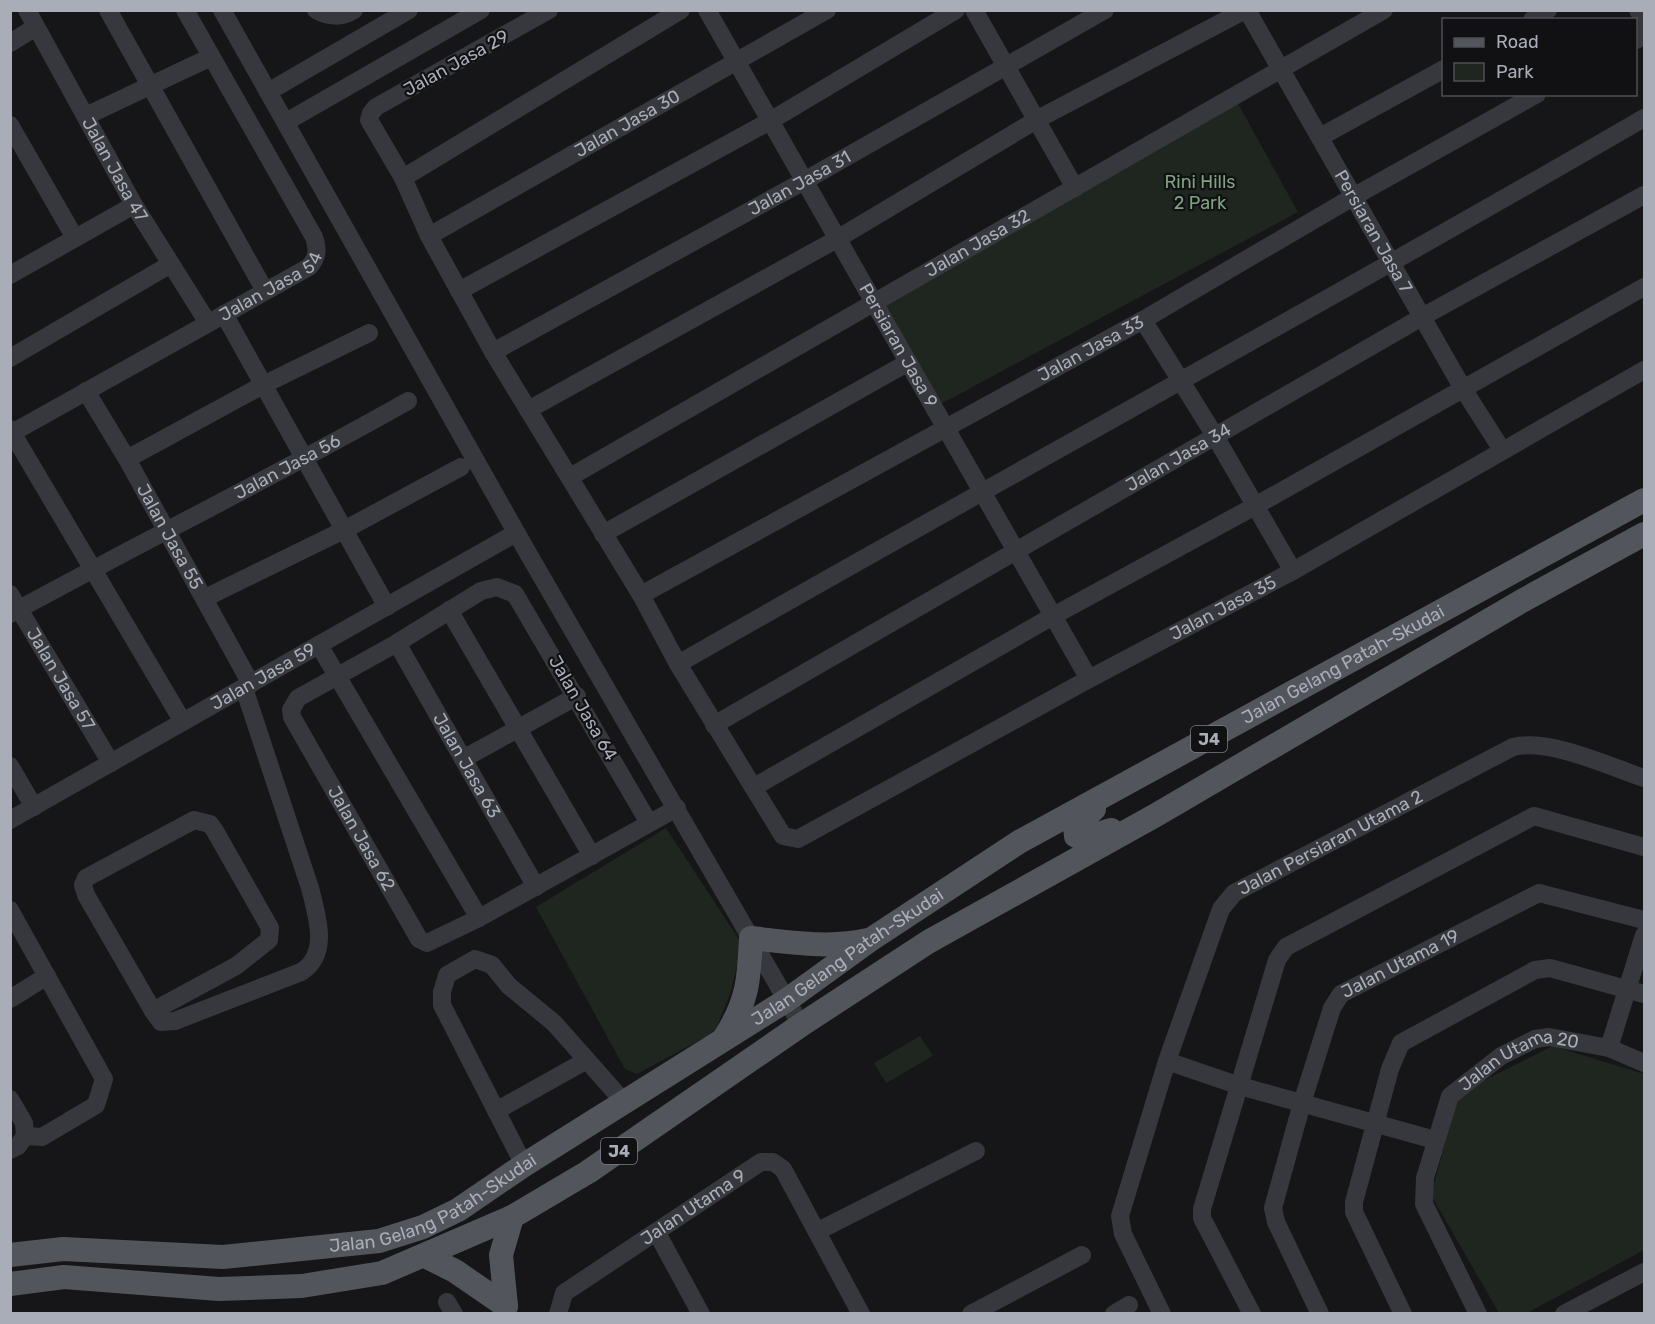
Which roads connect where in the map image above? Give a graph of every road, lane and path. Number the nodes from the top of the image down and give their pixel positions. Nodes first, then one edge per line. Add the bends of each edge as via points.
1 (27, 10) edge
2 (108, 10) edge
3 (185, 10) edge
4 (222, 10) edge
5 (316, 10) edge
6 (354, 10) edge
7 (409, 10) edge
8 (481, 10) edge
9 (549, 10) edge
10 (681, 10) edge
11 (707, 10) edge
12 (827, 10) edge
13 (956, 10) edge
14 (974, 10) edge
15 (1105, 10) edge
16 (1246, 10) edge
17 (1384, 10) edge
18 (1548, 10) edge
19 (1638, 10) edge
20 (1535, 18) edge
21 (1644, 21) edge
22 (36, 27) junction
23 (10, 43) edge
24 (211, 57) junction
25 (735, 60) junction
26 (1006, 64) junction
27 (1281, 70) junction
28 (1442, 70) edge
29 (152, 87) junction
30 (268, 92) junction
31 (1533, 96) edge
32 (86, 116) junction
33 (1644, 118) edge
34 (1038, 119) junction
35 (770, 121) junction
36 (286, 122) junction
37 (10, 125) edge
38 (1320, 137) junction
39 (403, 178) junction
40 (804, 182) junction
41 (1075, 188) junction
42 (1644, 195) edge
43 (1353, 197) junction
44 (134, 205) junction
45 (429, 236) junction
46 (75, 238) junction
47 (837, 239) junction
48 (171, 264) junction
49 (1392, 264) junction
50 (11, 273) edge
51 (1644, 286) edge
52 (265, 291) junction
53 (459, 291) junction
54 (874, 304) junction
55 (224, 314) junction
56 (1422, 317) junction
57 (1143, 320) junction
58 (208, 323) junction
59 (369, 333) dead end
60 (493, 352) junction
61 (10, 358) edge
62 (908, 363) junction
63 (1644, 370) edge
64 (1182, 381) junction
65 (263, 385) junction
66 (1462, 387) junction
67 (86, 391) junction
68 (408, 402) dead end
69 (528, 410) junction
70 (945, 429) junction
71 (11, 432) edge
72 (1215, 436) junction
73 (1502, 450) junction
74 (127, 459) junction
75 (305, 459) junction
76 (461, 467) dead end
77 (570, 477) junction
78 (981, 491) junction
79 (1644, 500) edge
80 (1255, 506) junction
81 (164, 530) junction
82 (344, 530) junction
83 (516, 533) junction
84 (603, 534) junction
85 (1644, 534) edge
86 (1015, 551) junction
87 (93, 569) junction
88 (1293, 571) junction
89 (515, 594) joint
90 (641, 595) junction
91 (205, 598) junction
92 (13, 606) edge
93 (387, 607) junction
94 (449, 610) junction
95 (1053, 616) junction
96 (398, 643) junction
97 (319, 645) junction
98 (678, 664) junction
99 (338, 676) junction
100 (1089, 679) junction
101 (247, 686) junction
102 (577, 696) junction
103 (183, 722) junction
104 (714, 725) junction
105 (518, 730) junction
106 (463, 759) junction
107 (111, 763) junction
108 (10, 766) edge
109 (1644, 778) edge
110 (1132, 781) junction
111 (754, 787) junction
112 (34, 807) junction
113 (677, 808) junction
114 (1156, 815) junction
115 (10, 820) edge
116 (649, 823) junction
117 (1644, 847) edge
118 (592, 856) junction
119 (536, 887) junction
120 (10, 910) edge
121 (479, 918) junction
122 (1644, 920) edge
123 (1644, 935) edge
124 (751, 938) junction
125 (870, 940) junction
126 (47, 976) junction
127 (1636, 992) edge
128 (10, 999) edge
129 (787, 1000) junction
130 (153, 1011) junction
131 (801, 1025) junction
132 (722, 1042) junction
133 (1609, 1048) junction
134 (587, 1060) junction
135 (1167, 1061) junction
136 (1644, 1063) edge
137 (1240, 1086) junction
138 (10, 1098) edge
139 (624, 1102) junction
140 (1302, 1103) junction
141 (496, 1111) junction
142 (1376, 1123) junction
143 (25, 1136) junction
144 (1435, 1140) junction
145 (10, 1150) edge
146 (976, 1151) dead end
147 (524, 1166) junction
148 (512, 1217) junction
149 (818, 1231) junction
150 (657, 1233) junction
151 (10, 1255) edge
152 (1082, 1255) dead end
153 (425, 1256) junction
154 (1644, 1272) edge
155 (10, 1284) edge
156 (508, 1310) edge
157 (558, 1314) edge
158 (701, 1314) edge
159 (861, 1314) edge
160 (971, 1314) edge
161 (1162, 1314) edge
162 (1252, 1314) edge
163 (1320, 1314) edge
164 (1403, 1314) edge
165 (1478, 1314) edge
166 (1564, 1314) edge

1 - 22 street, Jalan Jasa 47
2 - 29 street
3 - 24 street, Jalan Jasa 54
4 - 30 street
5 - 6 street via 324,15 346,16
7 - 30 street
8 - 36 street
9 - 39 street, Jalan Jasa 29 via 376,107 369,120
10 - 39 street
11 - 25 street, Persiaran Jasa 9
12 - 25 street, Jalan Jasa 30
13 - 35 street
14 - 26 street
15 - 26 street, Jalan Jasa 31
16 - 27 street, Persiaran Jasa 7
16 - 34 street
17 - 27 street, Jalan Jasa 32
18 - 20 street
19 - 21 street
22 - 23 street
22 - 32 street, Jalan Jasa 47
24 - 29 street
24 - 52 street, Jalan Jasa 54 via 318,249 309,267
25 - 35 street, Persiaran Jasa 9
25 - 45 street, Jalan Jasa 30
26 - 34 street
26 - 40 street, Jalan Jasa 31
27 - 38 street, Persiaran Jasa 7
27 - 41 street, Jalan Jasa 32
28 - 38 street
29 - 32 street
29 - 52 street
30 - 36 street
31 - 43 street, Jalan Jasa 33
32 - 44 street, Jalan Jasa 47
33 - 49 street
34 - 41 street
34 - 47 street
35 - 40 street, Persiaran Jasa 9
35 - 53 street
36 - 83 street
37 - 46 street
38 - 43 street, Persiaran Jasa 7
39 - 45 street
40 - 47 street, Persiaran Jasa 9
40 - 60 street, Jalan Jasa 31
41 - 54 street, Jalan Jasa 32
42 - 56 street, Jalan Jasa 34
43 - 49 street, Persiaran Jasa 7
43 - 57 street, Jalan Jasa 33
44 - 46 street
44 - 48 street, Jalan Jasa 47
45 - 53 street
46 - 50 street
47 - 54 street, Persiaran Jasa 9
47 - 69 street
48 - 58 street, Jalan Jasa 47
48 - 61 street
49 - 56 street, Persiaran Jasa 7
49 - 64 street
51 - 66 street
52 - 55 street, Jalan Jasa 54
53 - 60 street
54 - 62 street, Persiaran Jasa 9
54 - 77 street, Jalan Jasa 32
55 - 58 street, Jalan Jasa 54
55 - 65 street
56 - 66 street, Persiaran Jasa 7
56 - 72 street, Jalan Jasa 34
57 - 64 street
57 - 70 street, Jalan Jasa 33
58 - 67 street, Jalan Jasa 54
59 - 65 street
60 - 69 street
62 - 70 street, Persiaran Jasa 9
62 - 84 street
63 - 73 street, Jalan Jasa 35
64 - 72 street
64 - 78 street
65 - 74 street
65 - 75 street
66 - 73 street, Persiaran Jasa 7
66 - 80 street
67 - 71 street, Jalan Jasa 54
67 - 74 street, Jalan Jasa 55
68 - 75 street, Jalan Jasa 56
69 - 77 street
70 - 78 street, Persiaran Jasa 9
70 - 90 street, Jalan Jasa 33
71 - 87 street
72 - 80 street
72 - 86 street, Jalan Jasa 34
73 - 88 street, Jalan Jasa 35
74 - 81 street, Jalan Jasa 55
75 - 81 street, Jalan Jasa 56
75 - 82 street
76 - 82 street
77 - 84 street
78 - 86 street, Persiaran Jasa 9
78 - 98 street
79 - 110 main road, Jalan Gelang Patah-Skudai / J4
80 - 88 street
80 - 95 street
81 - 87 street, Jalan Jasa 56
81 - 91 street, Jalan Jasa 55
82 - 91 street
82 - 93 street
83 - 93 street, Jalan Jasa 59
83 - 113 street
84 - 90 street
85 - 114 main road, Jalan Gelang Patah-Skudai / J4
86 - 95 street, Persiaran Jasa 9
86 - 104 street, Jalan Jasa 34
87 - 92 street, Jalan Jasa 56
87 - 103 street
88 - 100 street, Jalan Jasa 35
89 - 94 street, Jalan Jasa 62 via 497,586
89 - 102 street, Jalan Jasa 64
90 - 98 street
91 - 101 street, Jalan Jasa 55
92 - 107 street, Jalan Jasa 57
93 - 97 street, Jalan Jasa 59
94 - 96 street, Jalan Jasa 62
94 - 105 street
95 - 100 street, Persiaran Jasa 9
95 - 111 street
96 - 99 street, Jalan Jasa 62
96 - 106 street, Jalan Jasa 63
97 - 99 street
97 - 101 street, Jalan Jasa 59
98 - 104 street
99 - 121 street
99 - 121 street, Jalan Jasa 62 via 298,698 291,710 292,717 419,939 433,942
100 - 111 street, Jalan Jasa 35 via 798,839 783,836
101 - 103 street, Jalan Jasa 59
101 - 130 street, Jalan Jasa 55 via 310,888 317,916 318,954 313,965 301,972 175,1021 161,1022
102 - 105 street
102 - 116 street, Jalan Jasa 64
103 - 107 street, Jalan Jasa 59
104 - 111 street
105 - 106 street
105 - 118 street
106 - 119 street, Jalan Jasa 63
107 - 112 street, Jalan Jasa 59
108 - 112 street
109 - 135 street, Jalan Persiaran Utama 2 via 1552,748 1528,743 1513,747 1234,892 1221,909
110 - 114 main road via 1086,815 1075,826 1076,836 1092,836
110 - 125 main road, Jalan Gelang Patah-Skudai / J4 via 1019,842
112 - 115 street, Jalan Jasa 59
113 - 116 street, Jalan Jasa 62
113 - 124 street
114 - 131 main road, Jalan Gelang Patah-Skudai / J4 via 928,942
116 - 118 street, Jalan Jasa 62
117 - 137 street via 1534,816 1286,947 1277,960
118 - 119 street, Jalan Jasa 62
119 - 121 street, Jalan Jasa 62
120 - 126 street
122 - 140 street, Jalan Utama 19 via 1539,893 1341,994 1332,1008
123 - 127 street
124 - 125 main road via 824,944
124 - 129 street
124 - 132 main road via 741,1012
125 - 129 main road, Jalan Gelang Patah-Skudai / J4
126 - 128 street
126 - 143 street via 104,1079 96,1105 42,1137
127 - 133 street
127 - 142 street via 1550,968 1534,970 1401,1043
129 - 131 street
129 - 132 main road, Jalan Gelang Patah-Skudai / J4
130 - 130 street via 83,885 86,878 194,820 203,821 215,831 270,928 269,940 236,966
131 - 148 main road, Jalan Gelang Patah-Skudai / J4 via 588,1173
132 - 139 main road, Jalan Gelang Patah-Skudai / J4
133 - 136 street, Jalan Utama 20
133 - 144 street, Jalan Utama 20 via 1549,1037 1535,1039 1501,1056 1450,1096
134 - 139 street
134 - 141 street
134 - 141 street via 492,965 475,959 447,975 442,1005
135 - 137 street
135 - 161 street, Jalan Persiaran Utama 2 via 1120,1216 1123,1234
137 - 140 street
137 - 162 street via 1202,1218
138 - 143 street via 24,1123
139 - 147 main road, Jalan Gelang Patah-Skudai / J4
140 - 142 street
140 - 163 street, Jalan Utama 19 via 1274,1208 1276,1222
141 - 147 street
142 - 144 street
142 - 164 street via 1354,1212
143 - 145 street
144 - 165 street, Jalan Utama 20 via 1425,1178 1424,1204
146 - 149 street
147 - 151 main road, Jalan Gelang Patah-Skudai / J4 via 458,1210 423,1227 379,1241 223,1257 63,1249
148 - 153 main road, Jalan Gelang Patah-Skudai / J4
148 - 156 main road via 501,1255
149 - 150 street, Jalan Utama 9 via 783,1169 772,1162 761,1162
149 - 159 street, Jalan Utama 9
150 - 157 street, Jalan Utama 9 via 564,1293
150 - 158 street
152 - 160 street
153 - 155 main road, Jalan Gelang Patah-Skudai / J4 via 382,1273 302,1287 219,1289 64,1277
153 - 156 main road via 454,1271
154 - 166 street

